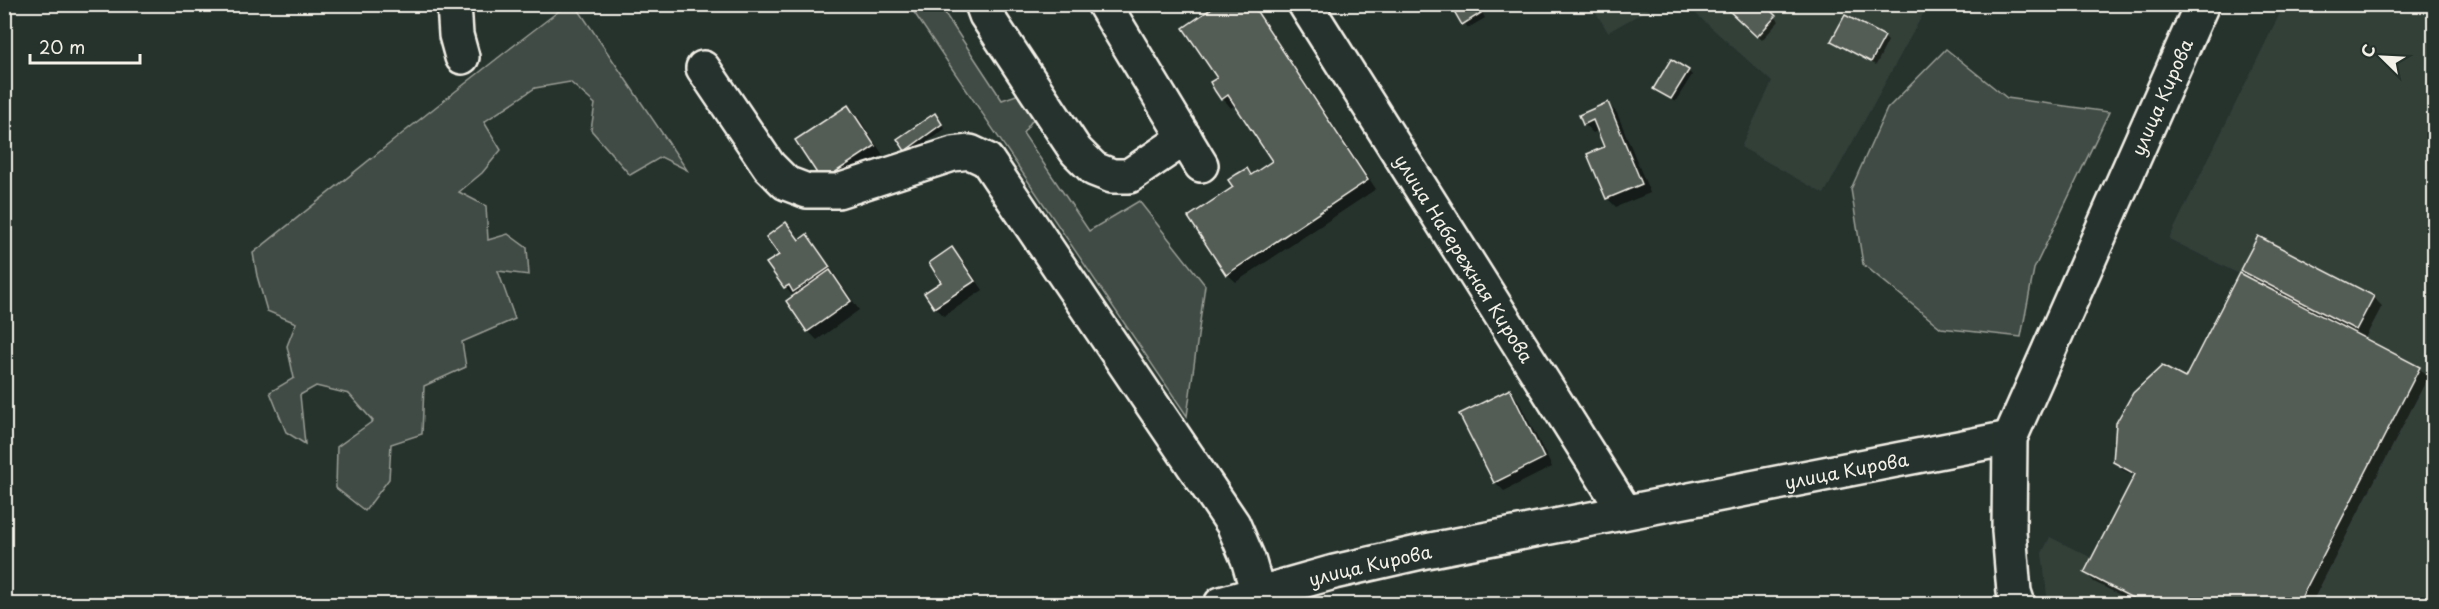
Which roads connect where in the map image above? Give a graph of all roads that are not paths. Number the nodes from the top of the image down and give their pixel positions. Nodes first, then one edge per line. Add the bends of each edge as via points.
1 (454, 4) edge
2 (982, 4) edge
3 (1104, 4) edge
4 (1305, 4) edge
5 (2202, 4) edge
6 (462, 57) dead end
7 (704, 68) dead end
8 (2010, 438) junction
9 (1625, 512) junction
10 (1258, 593) junction
11 (1221, 604) edge
12 (2018, 604) edge

1 - 6 street
2 - 3 street via 1076,151 1094,170 1129,176 1193,151
4 - 9 street, улица Набережная Кирова
5 - 8 street, улица Кирова
7 - 10 street via 769,166 786,183 807,191 838,191 953,154 970,152 987,160 1233,524
8 - 9 street, улица Кирова
8 - 12 street via 2009,531
9 - 10 street, улица Кирова via 1426,551
10 - 11 street, улица Кирова

